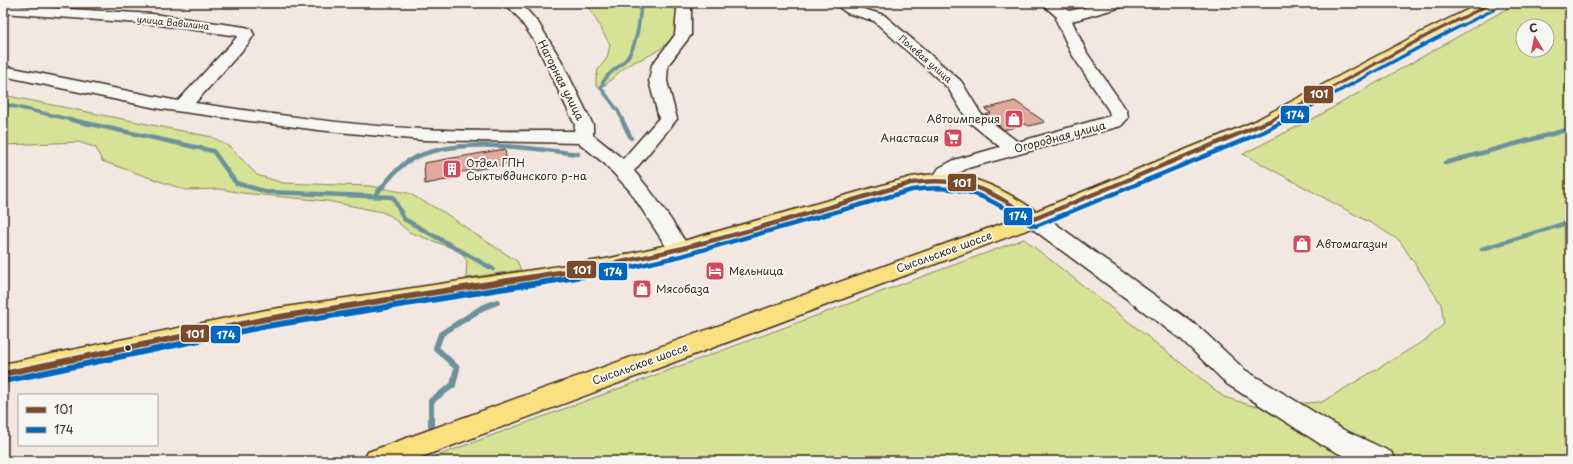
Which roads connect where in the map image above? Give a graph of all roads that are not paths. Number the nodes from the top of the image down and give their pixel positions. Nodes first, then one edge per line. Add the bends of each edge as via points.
1 (512, 3) edge
2 (682, 3) edge
3 (840, 3) edge
4 (1048, 3) edge
5 (1120, 3) edge
6 (1492, 3) edge
7 (3, 9) edge
8 (1065, 16) junction
9 (3, 71) edge
10 (183, 106) junction
11 (583, 137) junction
12 (1014, 149) junction
13 (624, 170) junction
14 (941, 180) junction
15 (1034, 219) junction
16 (678, 249) junction
17 (3, 374) edge
18 (378, 461) edge
19 (1381, 461) edge

1 - 11 street, Нагорная улица via 522,10 548,51 584,125
2 - 13 street via 683,36 660,66 658,81 668,119
3 - 12 street, Полевая улица via 852,10 879,18 955,85 974,117
4 - 8 street
5 - 8 street via 1074,16
6 - 15 main road, Сысольское шоссе via 1260,126
7 - 10 street, улица Вавилина via 153,20 245,32 246,35 241,42
8 - 12 street, Огородная улица via 1064,20 1080,53 1118,111 1119,118 1114,122
9 - 10 street
10 - 11 street via 400,133
11 - 13 street, Нагорная улица via 599,147
12 - 14 street, Огородная улица via 961,164 946,172
13 - 16 street, Нагорная улица
14 - 15 main road via 972,184 992,192
14 - 16 main road via 911,183
15 - 18 main road, Сысольское шоссе
15 - 19 street via 1191,334 1236,377 1332,437
16 - 17 main road via 606,266 538,278 266,319

